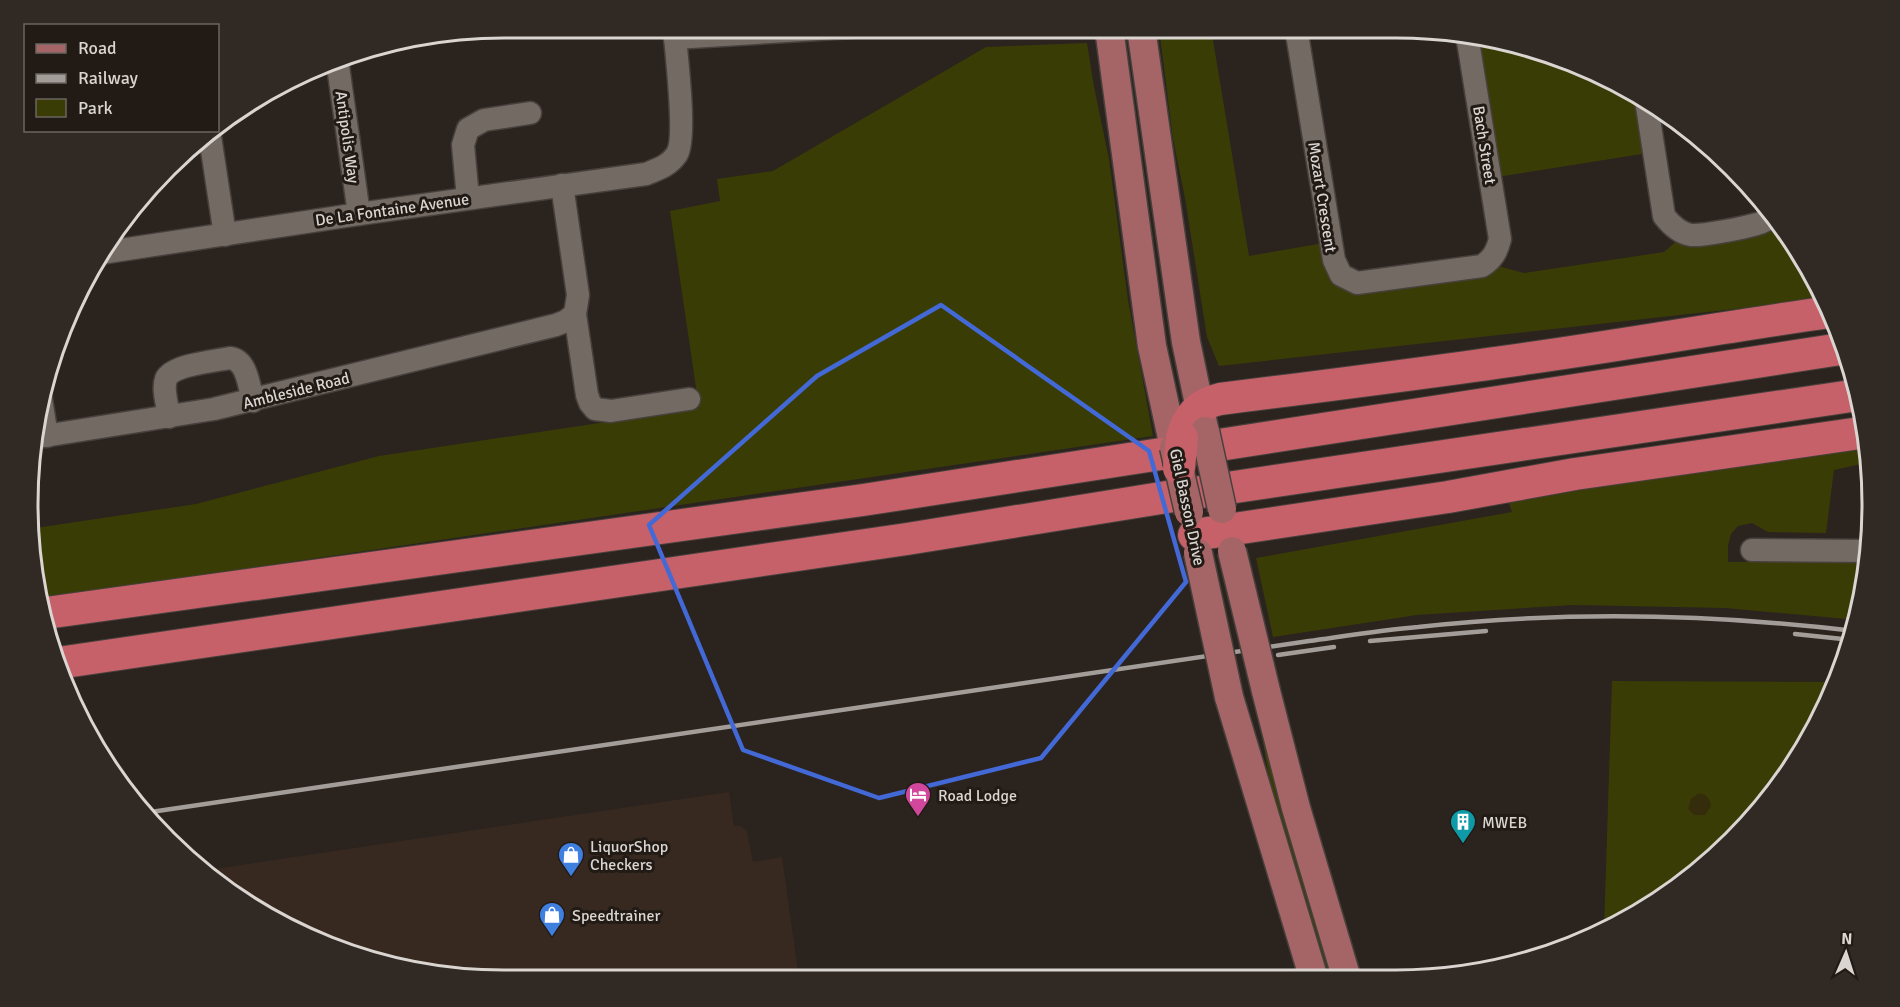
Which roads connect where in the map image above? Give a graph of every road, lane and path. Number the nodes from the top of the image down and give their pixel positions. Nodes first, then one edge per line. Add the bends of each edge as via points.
1 (674, 38) edge
2 (1110, 38) edge
3 (1142, 38) edge
4 (1298, 38) edge
5 (1468, 43) edge
6 (338, 68) edge
7 (1648, 111) edge
8 (530, 113) dead end
9 (211, 141) edge
10 (562, 185) junction
11 (468, 198) junction
12 (359, 214) junction
13 (1766, 220) edge
14 (225, 235) junction
15 (112, 251) edge
16 (1495, 254) joint
17 (1822, 313) edge
18 (575, 314) junction
19 (1836, 350) edge
20 (1850, 396) edge
21 (689, 399) dead end
22 (253, 400) junction
23 (169, 417) junction
24 (1857, 433) edge
25 (42, 436) edge
26 (1188, 436) junction
27 (1227, 530) junction
28 (1194, 533) junction
29 (1752, 550) dead end
30 (1860, 551) edge
31 (50, 610) edge
32 (65, 662) edge
33 (1311, 970) edge
34 (1344, 970) edge

1 - 10 street, De La Fontaine Avenue via 682,132 678,153 665,167 646,174
2 - 26 main road, Giel Basson Drive via 1152,346
3 - 26 main road, Giel Basson Drive via 1186,342
4 - 16 street, Mozart Crescent via 1334,260 1341,275 1357,283 1368,282 1482,266
5 - 16 street, Bach Street via 1500,239
6 - 12 street, Antipolis Way
7 - 13 street via 1664,216 1671,225 1691,235
8 - 11 street via 484,120 468,129 463,145
9 - 14 street
10 - 11 street, De La Fontaine Avenue
10 - 18 street via 578,296
11 - 12 street, De La Fontaine Avenue
12 - 14 street, De La Fontaine Avenue
14 - 15 street, De La Fontaine Avenue
17 - 26 highway via 1533,358 1220,399
18 - 21 street via 587,395 595,409 611,411
18 - 22 street, Ambleside Road via 556,325
19 - 31 highway via 862,500
20 - 32 highway
22 - 23 street, Ambleside Road
22 - 23 street via 236,359 189,366 173,371 166,381
23 - 25 street, Ambleside Road
24 - 27 highway
26 - 27 main road, Giel Basson Drive, bridge
26 - 28 main road, Giel Basson Drive, bridge
27 - 28 highway
27 - 34 main road, Giel Basson Drive, bridge via 1296,808
28 - 33 main road, Giel Basson Drive, bridge via 1229,697
29 - 30 street

